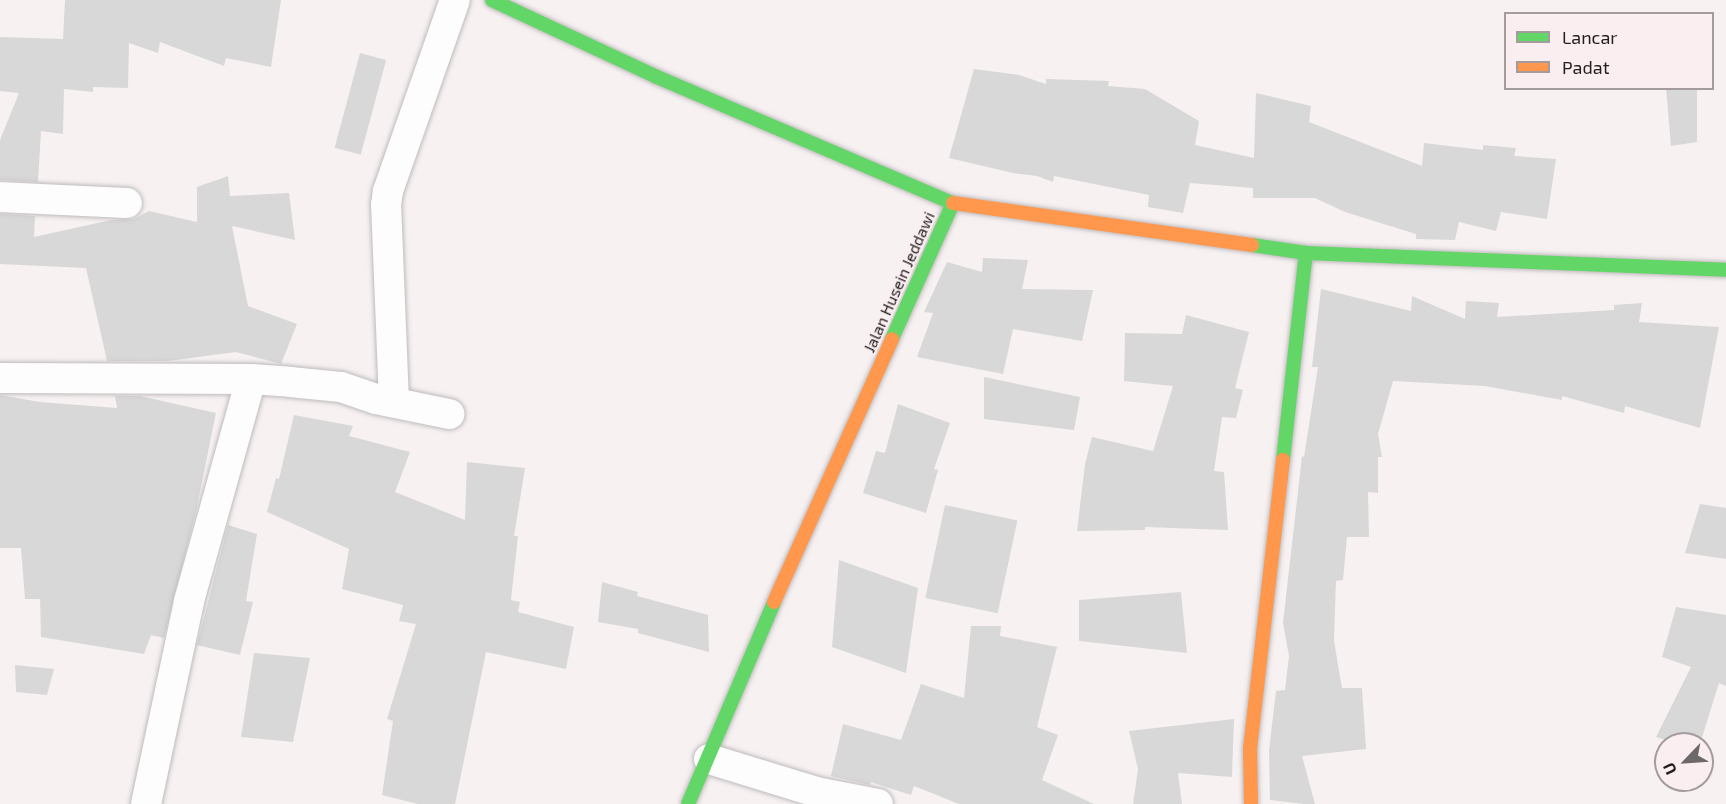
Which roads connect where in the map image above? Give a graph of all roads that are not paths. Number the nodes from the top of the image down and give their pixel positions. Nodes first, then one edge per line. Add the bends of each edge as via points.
1 (454, 0) edge
2 (492, 0) edge
3 (0, 197) edge
4 (127, 203) dead end
5 (953, 203) junction
6 (1306, 253) junction
7 (1726, 270) edge
8 (0, 378) edge
9 (251, 379) junction
10 (394, 402) junction
11 (449, 414) dead end
12 (709, 759) junction
13 (146, 804) edge
14 (688, 804) edge
15 (878, 804) edge
16 (1251, 804) edge

1 - 10 street via 388,190
2 - 5 street, Jalan Husein Jeddawi via 668,81
3 - 4 street
5 - 6 street
5 - 12 street, Jalan Husein Jeddawi via 807,526
6 - 7 street
6 - 16 street via 1250,749
8 - 9 street
9 - 10 street via 341,387
9 - 13 street via 189,601
10 - 11 street
12 - 14 street, Jalan Husein Jeddawi
12 - 15 street via 816,792

